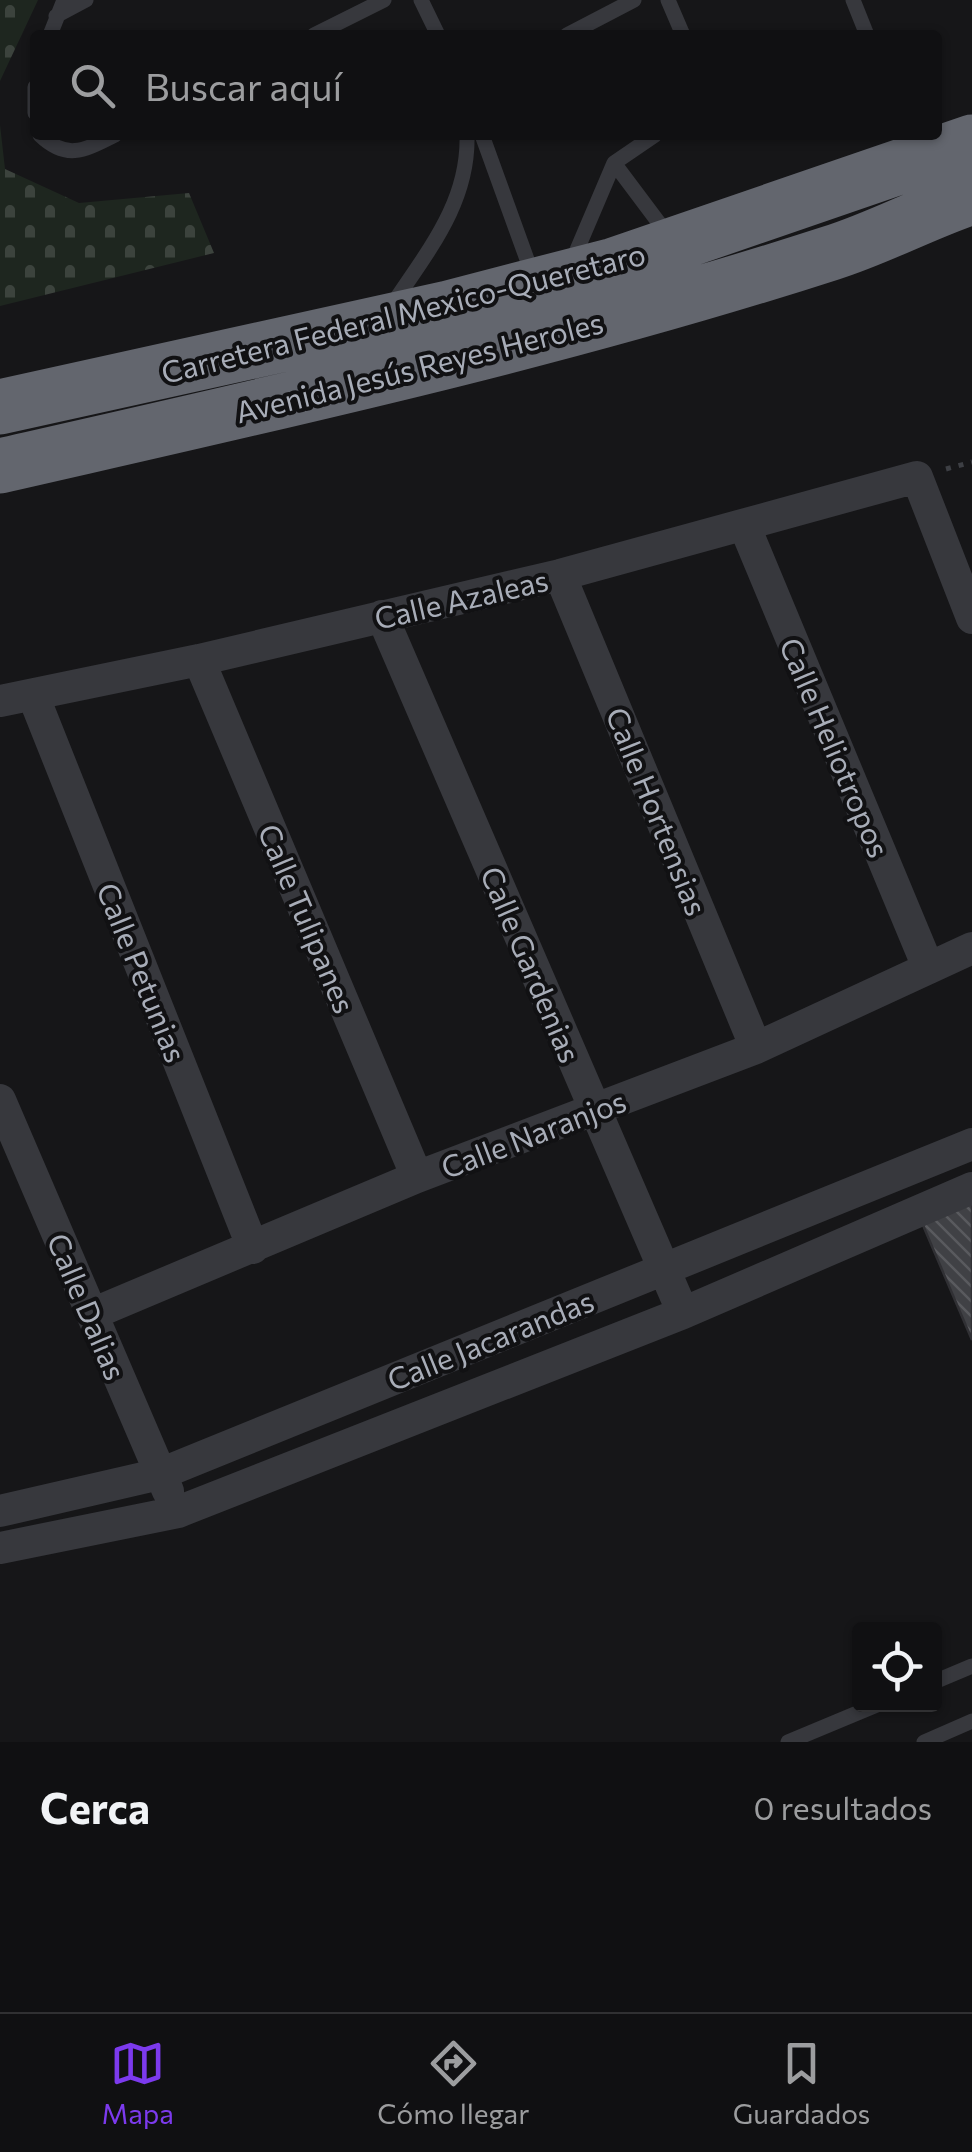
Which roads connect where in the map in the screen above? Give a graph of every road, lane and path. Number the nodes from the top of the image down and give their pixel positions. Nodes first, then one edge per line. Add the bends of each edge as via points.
1 (64, 0) edge
2 (86, 0) edge
3 (384, 0) edge
4 (421, 0) edge
5 (634, 0) edge
6 (668, 0) edge
7 (853, 0) edge
8 (56, 16) junction
9 (52, 30) edge
10 (324, 30) edge
11 (436, 30) edge
12 (577, 30) edge
13 (681, 30) edge
14 (865, 30) edge
15 (45, 140) edge
16 (105, 140) edge
17 (467, 140) edge
18 (484, 140) edge
19 (647, 140) edge
20 (972, 142) edge
21 (614, 162) junction
22 (972, 198) edge
23 (972, 232) edge
24 (675, 245) junction
25 (835, 252) junction
26 (551, 281) junction
27 (380, 323) junction
28 (0, 407) edge
29 (0, 466) edge
30 (745, 527) junction
31 (560, 575) junction
32 (382, 616) junction
33 (972, 618) edge
34 (200, 660) junction
35 (33, 695) junction
36 (0, 701) edge
37 (972, 948) edge
38 (928, 967) junction
39 (756, 1048) junction
40 (0, 1100) edge
41 (595, 1109) junction
42 (972, 1144) edge
43 (416, 1177) junction
44 (972, 1188) edge
45 (253, 1248) junction
46 (664, 1268) junction
47 (682, 1313) junction
48 (92, 1314) junction
49 (160, 1474) junction
50 (0, 1511) edge
51 (178, 1512) junction
52 (0, 1548) edge
53 (972, 1666) edge
54 (942, 1679) edge
55 (860, 1712) edge
56 (972, 1721) edge
57 (788, 1742) edge
58 (924, 1742) edge

1 - 8 lane
2 - 8 lane
3 - 10 lane
4 - 11 lane
5 - 12 lane
6 - 13 lane
7 - 14 lane
8 - 9 lane
15 - 16 lane via 78,154
17 - 27 lane via 468,162 452,215
18 - 26 lane
19 - 21 lane
20 - 24 highway, Carretera Federal Mexico-Queretaro via 916,154
21 - 24 lane
21 - 26 lane
22 - 25 highway
23 - 25 highway
24 - 26 highway, Carretera Federal Mexico-Queretaro
25 - 29 highway, Avenida Jesús Reyes Heroles via 426,368
26 - 27 highway, Carretera Federal Mexico-Queretaro
27 - 28 highway, Carretera Federal Mexico-Queretaro
30 - 31 street, Calle Azaleas
30 - 33 street, Calle Azaleas via 917,477
30 - 38 street, Calle Heliotropos
31 - 32 street, Calle Azaleas
31 - 39 street, Calle Hortensias
32 - 34 street, Calle Azaleas
32 - 41 street, Calle Gardenias
34 - 35 street, Calle Azaleas
34 - 43 street, Calle Tulipanes
35 - 36 street, Calle Azaleas
35 - 45 street, Calle Petunias
37 - 38 street, Calle Naranjos
38 - 39 street, Calle Naranjos
39 - 41 street, Calle Naranjos
40 - 48 street, Calle Dalias
41 - 43 street, Calle Naranjos
41 - 46 street, Calle Gardenias
42 - 46 street, Calle Jacarandas
43 - 45 street, Calle Naranjos
44 - 47 street, Calle Jacarandas
45 - 48 street, Calle Naranjos
46 - 47 street, Calle Gardenias
46 - 49 street, Calle Jacarandas
47 - 51 street, Calle Jacarandas
48 - 49 street, Calle Dalias
49 - 50 street, Calle Jacarandas
49 - 51 street, Calle Dalias
51 - 52 street, Calle Jacarandas
53 - 54 lane
55 - 57 lane
56 - 58 lane

